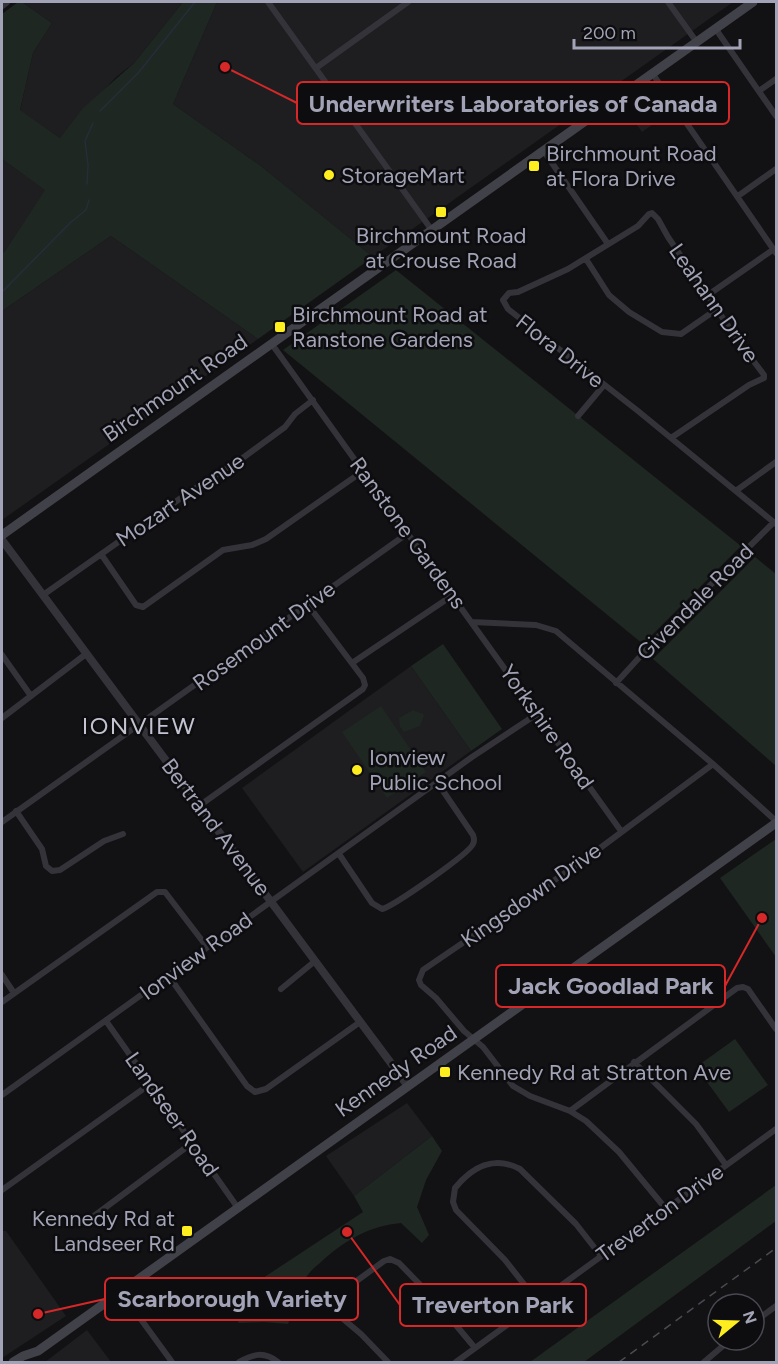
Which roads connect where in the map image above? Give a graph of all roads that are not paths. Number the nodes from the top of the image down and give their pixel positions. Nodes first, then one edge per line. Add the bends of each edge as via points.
1 (6, 2) edge
2 (268, 2) edge
3 (408, 2) edge
4 (668, 2) edge
5 (753, 2) edge
6 (2, 5) edge
7 (715, 28) junction
8 (696, 41) junction
9 (316, 68) junction
10 (652, 73) junction
11 (777, 79) edge
12 (759, 91) junction
13 (777, 116) edge
14 (543, 150) junction
15 (777, 169) edge
16 (738, 196) junction
17 (431, 229) junction
18 (608, 244) junction
19 (775, 251) edge
20 (586, 259) junction
21 (708, 295) junction
22 (717, 309) junction
23 (271, 343) junction
24 (604, 386) junction
25 (313, 400) junction
26 (578, 416) dead end
27 (671, 438) junction
28 (777, 462) edge
29 (363, 471) junction
30 (736, 490) junction
31 (775, 523) edge
32 (408, 533) junction
33 (2, 535) edge
34 (2, 540) edge
35 (101, 554) junction
36 (43, 595) junction
37 (453, 595) junction
38 (308, 605) junction
39 (472, 622) junction
40 (86, 654) junction
41 (2, 655) edge
42 (352, 663) junction
43 (616, 683) junction
44 (31, 696) junction
45 (537, 714) junction
46 (2, 718) edge
47 (139, 725) junction
48 (713, 764) junction
49 (437, 782) junction
50 (199, 806) junction
51 (16, 812) junction
52 (2, 822) edge
53 (777, 822) edge
54 (621, 831) junction
55 (123, 834) dead end
56 (339, 854) junction
57 (271, 902) junction
58 (207, 947) junction
59 (315, 961) junction
60 (2, 975) edge
61 (168, 975) junction
62 (281, 989) dead end
63 (14, 993) junction
64 (2, 1002) edge
65 (106, 1021) junction
66 (360, 1022) junction
67 (777, 1029) edge
68 (474, 1039) junction
69 (634, 1062) junction
70 (150, 1083) junction
71 (408, 1086) junction
72 (2, 1095) edge
73 (570, 1111) junction
74 (777, 1129) edge
75 (192, 1143) junction
76 (726, 1165) junction
77 (2, 1190) edge
78 (238, 1208) junction
79 (666, 1209) junction
80 (86, 1222) dead end
81 (601, 1256) junction
82 (121, 1292) junction
83 (538, 1302) junction
84 (475, 1348) junction
85 (38, 1351) junction
86 (716, 1352) edge
87 (14, 1362) edge
88 (30, 1362) edge
89 (172, 1362) edge
90 (239, 1362) edge
91 (278, 1362) edge
92 (388, 1362) edge
93 (456, 1362) edge
94 (704, 1362) edge

1 - 6 street
2 - 9 street
3 - 9 street
4 - 8 street
5 - 7 main road, Birchmount Road
7 - 8 main road, Birchmount Road
7 - 12 street
8 - 10 main road, Birchmount Road
9 - 17 street
10 - 14 main road, Birchmount Road
10 - 16 street
11 - 12 street
12 - 13 street
14 - 17 main road, Birchmount Road
14 - 18 street
15 - 16 street
16 - 19 street
17 - 23 main road, Birchmount Road
18 - 20 street, Flora Drive
18 - 21 street, Leahann Drive via 652,213
19 - 21 street
20 - 22 street via 609,294 628,312 662,332 681,334
20 - 24 street, Flora Drive via 547,280 509,293 503,303
21 - 22 street, Leahann Drive
22 - 27 street, Leahann Drive via 763,371 764,378
23 - 25 street, Ranstone Gardens
23 - 33 main road, Birchmount Road
24 - 26 street
24 - 27 street, Flora Drive
25 - 29 street, Ranstone Gardens
25 - 35 street, Mozart Avenue via 285,428
27 - 30 street, Flora Drive
28 - 30 street
29 - 32 street, Ranstone Gardens
29 - 35 street via 266,539 224,550 142,607 136,605
30 - 31 street, Flora Drive
31 - 43 street, Givendale Road via 718,575
32 - 37 street, Ranstone Gardens
32 - 38 street, Rosemount Drive
34 - 36 street, Bertrand Avenue
35 - 36 street, Mozart Avenue
36 - 40 street, Bertrand Avenue
37 - 39 street, Ranstone Gardens
37 - 42 street
38 - 42 street
38 - 47 street, Rosemount Drive
39 - 43 street, Ranstone Gardens via 547,628 567,639
39 - 45 street, Yorkshire Road
40 - 44 street
40 - 47 street, Bertrand Avenue
41 - 44 street
42 - 50 street via 364,681 363,689
43 - 48 street, Ranstone Gardens
44 - 46 street
45 - 49 street, Ionview Road
45 - 54 street, Yorkshire Road
47 - 50 street, Bertrand Avenue
47 - 51 street, Rosemount Drive
48 - 53 street, Ranstone Gardens
48 - 54 street, Kingsdown Drive
49 - 56 street, Ionview Road
49 - 56 street via 474,839 473,845 444,868 382,909 372,903
50 - 57 street, Bertrand Avenue
51 - 52 street, Rosemount Drive
51 - 55 street via 42,849 46,867 52,871
53 - 68 main road, Kennedy Road
54 - 68 street, Kingsdown Drive via 420,974 421,985
56 - 57 street, Ionview Road
57 - 58 street, Ionview Road
57 - 59 street, Bertrand Avenue
58 - 61 street, Ionview Road
58 - 63 street via 172,899 165,892 157,892
59 - 62 street
59 - 66 street, Bertrand Avenue
60 - 63 street
61 - 65 street, Ionview Road
61 - 66 street via 255,1092 266,1089
63 - 64 street
65 - 70 street, Landseer Road
65 - 72 street, Ionview Road
66 - 71 street, Bertrand Avenue
67 - 69 street via 748,989 737,988
68 - 71 main road, Kennedy Road
68 - 73 street via 520,1091
69 - 73 street
69 - 76 street via 696,1124
70 - 75 street, Landseer Road
70 - 77 street
71 - 78 main road, Kennedy Road
73 - 79 street via 619,1152
74 - 76 street, Treverton Drive
75 - 78 street, Landseer Road
75 - 80 street
76 - 79 street, Treverton Drive
78 - 82 main road, Kennedy Road
79 - 81 street, Treverton Drive
81 - 83 street, Treverton Drive
81 - 83 street via 576,1224 520,1169 497,1162 468,1176 455,1188 456,1210 505,1260
82 - 85 main road, Kennedy Road
82 - 89 street
83 - 84 street, Treverton Drive
84 - 92 street via 435,1300 399,1263 390,1259 336,1296 330,1305
84 - 93 street, Treverton Drive
85 - 87 main road, Kennedy Road
85 - 88 main road, Kennedy Road
86 - 94 street
90 - 91 street via 260,1354

